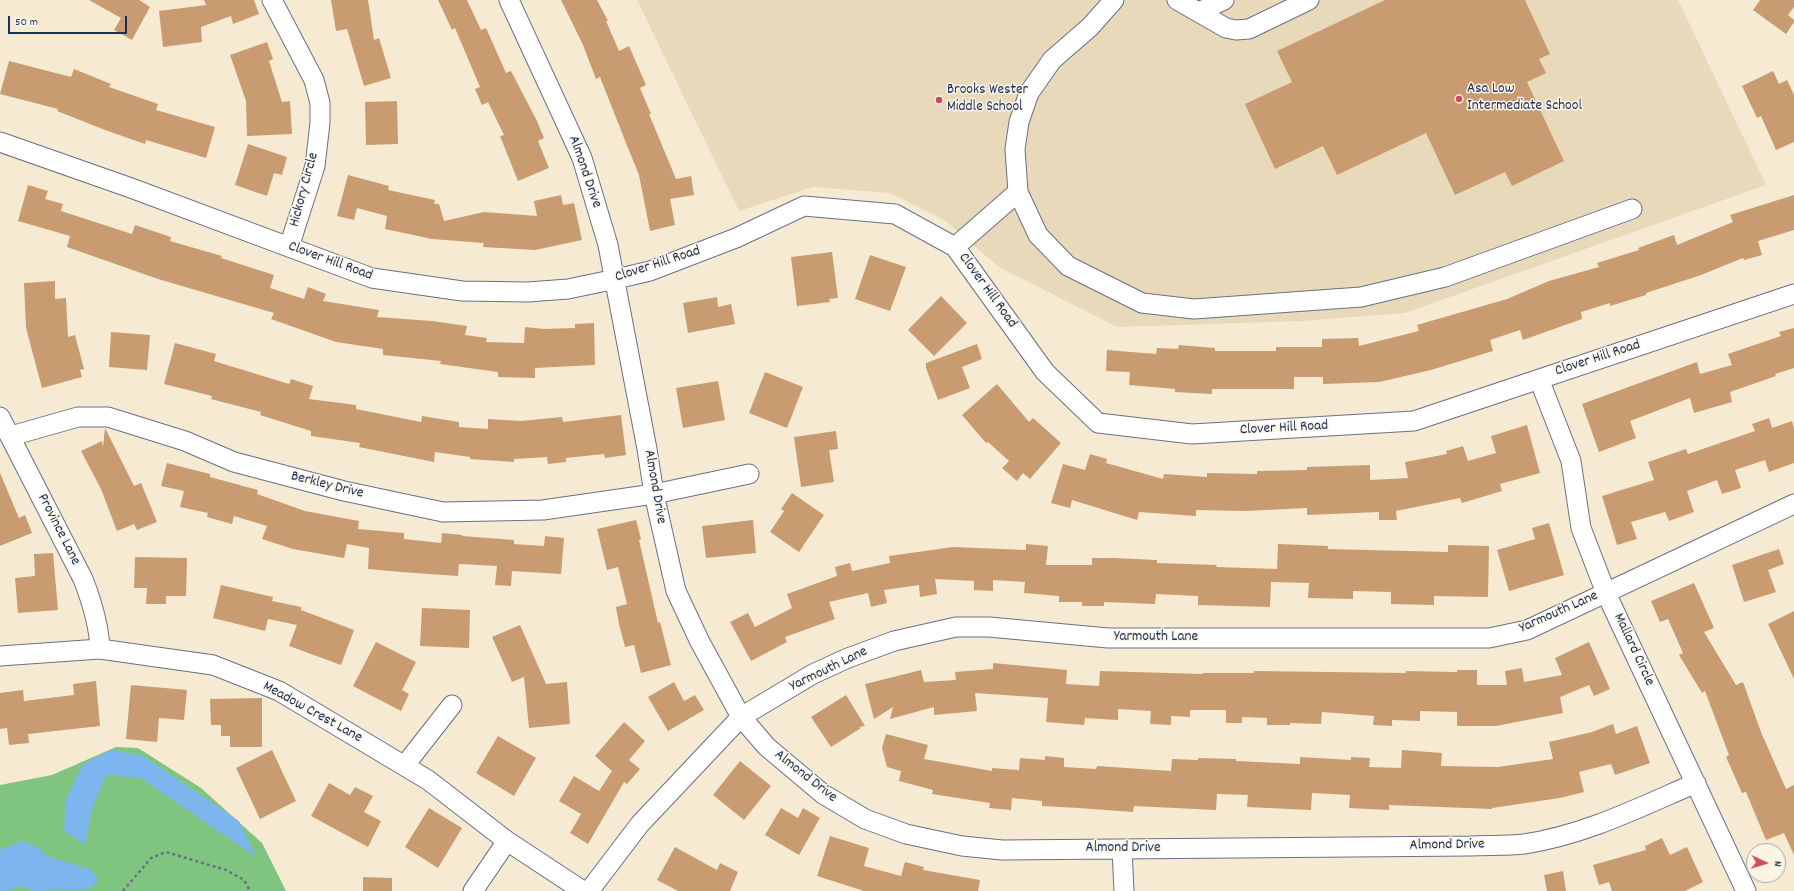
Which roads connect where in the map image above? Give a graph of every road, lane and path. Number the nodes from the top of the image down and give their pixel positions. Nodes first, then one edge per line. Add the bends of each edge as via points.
1 (272, 0) edge
2 (509, 0) edge
3 (1114, 0) edge
4 (1177, 0) edge
5 (1224, 0) edge
6 (1309, 0) edge
7 (1199, 12) junction
8 (0, 142) edge
9 (1018, 192) junction
10 (1632, 209) dead end
11 (289, 247) junction
12 (955, 247) junction
13 (616, 279) junction
14 (1794, 294) edge
15 (1539, 379) junction
16 (0, 417) edge
17 (11, 436) junction
18 (749, 474) dead end
19 (654, 494) junction
20 (1794, 504) edge
21 (1606, 593) junction
22 (100, 649) junction
23 (0, 656) edge
24 (452, 705) dead end
25 (741, 717) junction
26 (405, 765) junction
27 (1696, 783) junction
28 (507, 841) junction
29 (1122, 849) junction
30 (123, 891) edge
31 (250, 891) edge
32 (473, 891) edge
33 (583, 891) edge
34 (589, 891) edge
35 (1124, 891) edge
36 (1746, 891) edge

1 - 11 street, Hickory Circle via 314,80 320,103 315,166
2 - 13 street, Almond Drive via 582,158
3 - 9 street via 1090,27 1052,60 1029,93 1019,122 1015,149
4 - 7 street
5 - 7 street
6 - 7 street via 1249,29 1226,28
8 - 11 street, Clover Hill Road
9 - 10 street via 1038,235 1068,266 1142,303 1194,309 1361,297 1445,277
9 - 12 street
11 - 13 street, Clover Hill Road via 372,278 462,292 568,289
12 - 13 street, Clover Hill Road via 895,214 804,206 736,238 650,271
12 - 15 street, Clover Hill Road via 1045,372 1098,423 1192,434 1414,421
13 - 19 street, Almond Drive
14 - 15 street, Clover Hill Road
15 - 21 street, Mallard Circle via 1572,461 1581,528
16 - 17 street, Province Lane
17 - 19 street, Berkley Drive via 78,417 108,417 185,440 234,462 443,512 543,510
17 - 22 street, Province Lane via 83,579 93,604 100,634
18 - 19 street, Berkley Drive
19 - 25 street, Almond Drive via 676,591 700,642
20 - 21 street, Yarmouth Lane
21 - 25 street, Yarmouth Lane via 1527,630 1489,638 1108,638 989,627 956,627 894,641 848,658 813,674
21 - 27 street, Mallard Circle
22 - 23 street, Meadow Crest Lane
22 - 26 street, Meadow Crest Lane via 213,665 279,691
24 - 26 street
25 - 29 street, Almond Drive via 767,746 822,794 865,819 906,834 962,846 1002,850
25 - 34 street, Yarmouth Lane via 640,824
26 - 28 street, Meadow Crest Lane
27 - 29 street, Almond Drive via 1610,820 1564,835 1524,844
27 - 36 street, Mallard Circle
28 - 32 street
28 - 33 street, Meadow Crest Lane
29 - 35 street
30 - 31 path via 151,858 166,852 226,870 244,880

